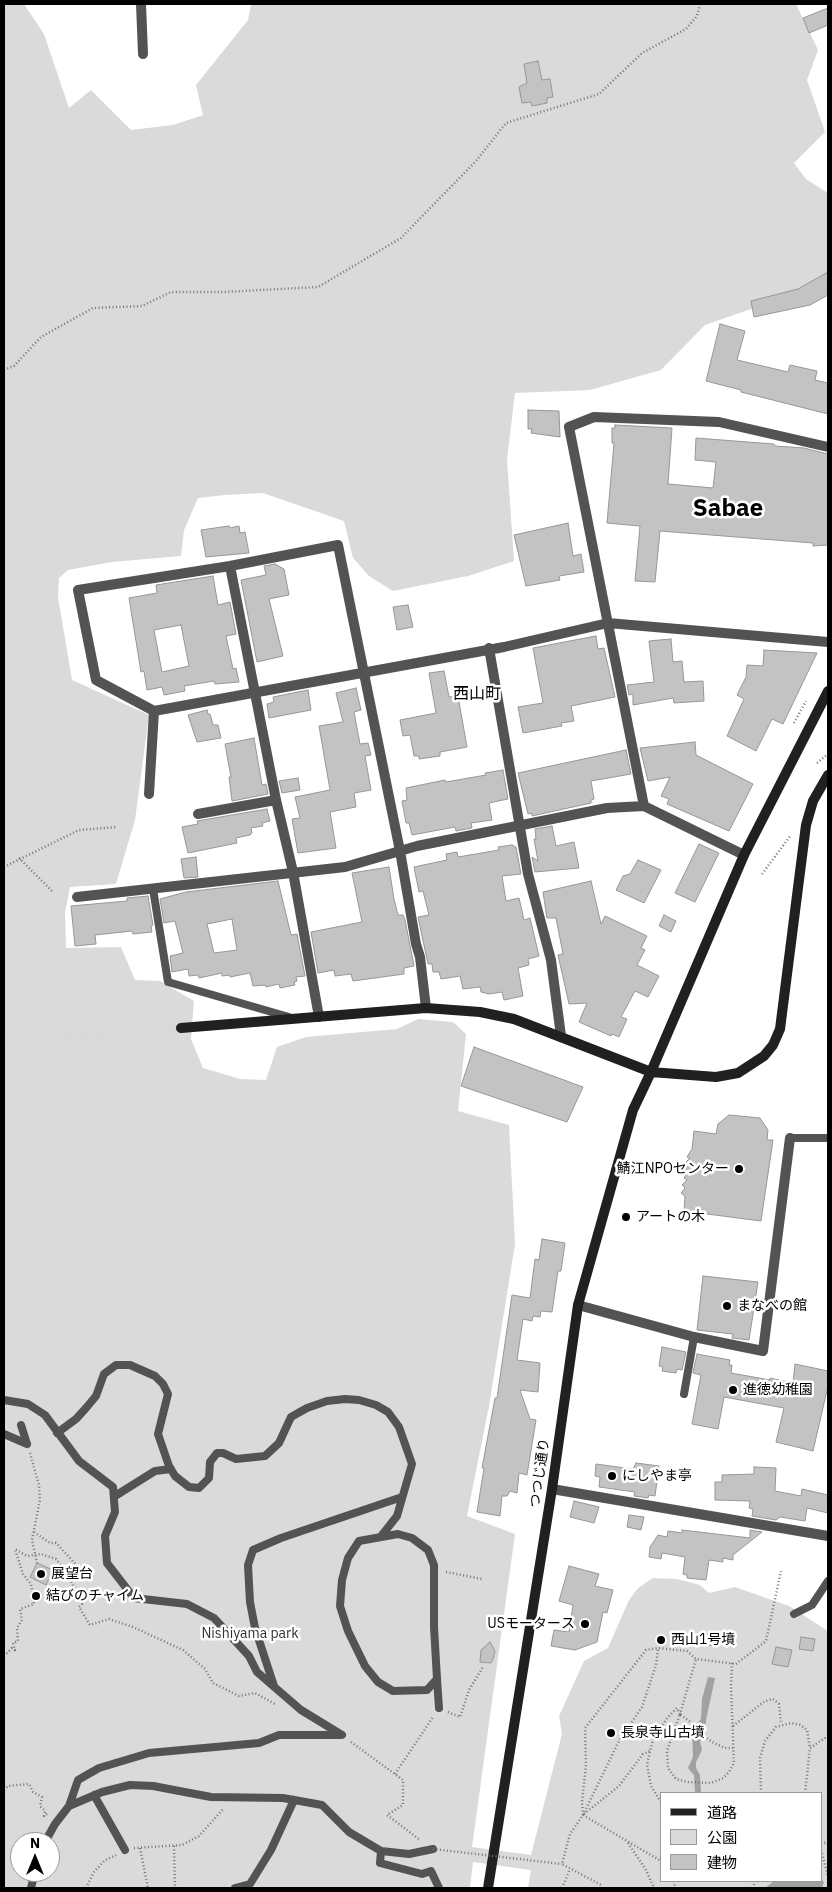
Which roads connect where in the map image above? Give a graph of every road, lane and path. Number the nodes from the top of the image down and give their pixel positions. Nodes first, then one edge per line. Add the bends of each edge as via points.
1 (141, 4) edge
2 (700, 4) edge
3 (142, 54) dead end
4 (4, 370) edge
5 (828, 447) edge
6 (230, 566) junction
7 (608, 623) junction
8 (828, 642) edge
9 (489, 648) junction
10 (363, 672) junction
11 (828, 692) edge
12 (255, 693) junction
13 (806, 702) dead end
14 (154, 711) junction
15 (794, 723) dead end
16 (828, 754) edge
17 (817, 763) dead end
18 (828, 775) edge
19 (149, 794) dead end
20 (276, 800) junction
21 (644, 806) junction
22 (198, 814) dead end
23 (117, 827) dead end
24 (521, 827) junction
25 (794, 832) dead end
26 (400, 851) junction
27 (744, 855) junction
28 (19, 858) junction
29 (4, 867) edge
30 (292, 872) junction
31 (762, 874) dead end
32 (153, 889) junction
33 (52, 891) dead end
34 (78, 897) dead end
35 (426, 1008) junction
36 (319, 1017) junction
37 (295, 1019) junction
38 (180, 1028) tunnel mouth
39 (562, 1036) junction
40 (651, 1072) junction
41 (790, 1138) joint
42 (828, 1138) edge
43 (578, 1305) junction
44 (694, 1337) junction
45 (684, 1394) dead end
46 (4, 1400) edge
47 (21, 1425) dead end
48 (57, 1433) junction
49 (4, 1434) edge
50 (27, 1444) junction
51 (171, 1469) junction
52 (552, 1490) junction
53 (115, 1496) junction
54 (402, 1497) junction
55 (34, 1532) junction
56 (382, 1535) junction
57 (828, 1536) edge
58 (37, 1563) dead end
59 (434, 1569) junction
60 (781, 1571) dead end
61 (90, 1574) dead end
62 (482, 1579) dead end
63 (828, 1581) edge
64 (794, 1614) dead end
65 (658, 1648) junction
66 (4, 1656) edge
67 (696, 1659) junction
68 (732, 1663) junction
69 (483, 1667) dead end
70 (437, 1679) junction
71 (277, 1690) junction
72 (439, 1708) junction
73 (680, 1714) junction
74 (781, 1724) junction
75 (733, 1726) junction
76 (342, 1735) junction
77 (828, 1736) edge
78 (733, 1748) junction
79 (810, 1748) junction
80 (650, 1751) junction
81 (395, 1774) junction
82 (4, 1790) edge
83 (761, 1792) edge
84 (805, 1792) edge
85 (94, 1795) junction
86 (230, 1798) junction
87 (294, 1800) junction
88 (660, 1800) edge
89 (67, 1808) junction
90 (583, 1815) junction
91 (51, 1832) edge
92 (628, 1842) junction
93 (182, 1845) dead end
94 (174, 1846) dead end
95 (140, 1848) dead end
96 (433, 1849) junction
97 (125, 1850) dead end
98 (381, 1851) junction
99 (822, 1854) edge
100 (660, 1860) edge
101 (562, 1864) junction
102 (570, 1869) junction
103 (828, 1876) edge
104 (828, 1884) edge
105 (488, 1887) edge
106 (148, 1888) edge
107 (175, 1888) edge
108 (235, 1888) edge
109 (439, 1888) edge
110 (562, 1888) edge
111 (602, 1888) edge
112 (654, 1888) edge
113 (827, 1888) edge

1 - 3 street
2 - 4 path via 686,29 642,54 599,94 506,122 476,161 402,238 318,287 171,292 142,306 93,308 41,337 14,366
5 - 7 street via 719,422 594,417 569,427
6 - 10 street via 338,545
6 - 12 street
6 - 14 street via 78,590 96,680
7 - 8 street
7 - 9 street
7 - 21 street
9 - 10 street
9 - 24 street
10 - 12 street
10 - 26 street
11 - 27 street, つつじ通り
12 - 14 street
12 - 20 street
13 - 15 path
14 - 19 street
16 - 17 path
18 - 40 street via 813,801 806,825 786,990 780,1029 773,1045 754,1065 738,1073 716,1077
20 - 22 street
20 - 30 street
21 - 24 street via 607,808
21 - 27 street
23 - 28 path via 78,830
24 - 26 street
24 - 39 street via 528,874 551,960
25 - 31 path
26 - 30 street via 344,866
26 - 35 street via 420,956
27 - 40 street, つつじ通り
28 - 29 path
28 - 33 path
30 - 32 street
30 - 36 street
32 - 34 street
32 - 37 lane via 168,982
35 - 36 street
35 - 39 street via 480,1012 514,1019
36 - 37 street
37 - 38 street
39 - 40 street
40 - 43 street, つつじ通り via 633,1110
41 - 42 lane
41 - 44 street via 763,1351
43 - 44 street
43 - 52 street, つつじ通り
44 - 45 lane
46 - 48 lane via 28,1404 45,1415
47 - 50 lane
48 - 51 lane via 67,1427 96,1396 104,1374 116,1366 130,1366 155,1376 168,1394 158,1434
48 - 53 lane via 79,1461 113,1487
49 - 50 lane
50 - 55 path via 40,1485
51 - 53 lane via 155,1471
51 - 54 lane via 189,1487 199,1488 209,1478 210,1462 216,1453 236,1459 264,1456 279,1443 291,1417 327,1401 359,1400 388,1412 399,1427 412,1464
52 - 57 street
52 - 105 street, つつじ通り
53 - 71 lane via 115,1512 105,1536 107,1563 134,1598 187,1604 214,1618 249,1656 257,1672
54 - 56 lane via 397,1516
54 - 71 lane via 253,1550 248,1565 254,1628
55 - 58 path via 32,1540
55 - 61 path via 50,1543 56,1543 84,1572
56 - 59 lane via 398,1534 412,1538 428,1550
56 - 70 lane via 359,1541 348,1558 340,1606 348,1631 365,1666 378,1682 393,1691 427,1690
59 - 62 path
59 - 70 lane
60 - 68 path via 766,1641 736,1664
63 - 64 lane via 812,1605
65 - 67 path via 687,1651
65 - 90 path via 642,1708 619,1742
65 - 90 path via 646,1650 585,1728
66 - 71 path via 12,1648 15,1650 13,1643 18,1641 17,1628 22,1620 20,1609 34,1604 31,1584 15,1549 27,1556 41,1554 56,1559 67,1573 82,1604 78,1607 90,1625 109,1619 183,1650 205,1669 212,1684 239,1696 255,1693 276,1704 274,1694
67 - 68 path
67 - 73 path
68 - 75 path
69 - 72 path via 469,1690 460,1717
70 - 72 lane
71 - 76 lane via 314,1720
72 - 81 path
73 - 78 path via 698,1728 696,1731 714,1743
73 - 78 path via 668,1751 668,1768 676,1779 711,1783 723,1778 734,1763
73 - 80 path via 677,1708 668,1718 654,1737
74 - 75 path via 779,1704 773,1699 765,1701
74 - 79 path via 800,1725 807,1730
74 - 83 path via 765,1741 760,1758
75 - 78 path
76 - 81 path
76 - 89 lane via 279,1735 259,1743 149,1753 100,1768 78,1780
77 - 79 path
79 - 84 path
80 - 88 path via 647,1765 651,1786
80 - 90 path via 643,1754 619,1786
81 - 96 path via 403,1780 403,1805 387,1815
82 - 89 path via 8,1786 29,1784 33,1792 42,1798 40,1806 45,1811 44,1816
85 - 86 lane via 130,1786 153,1786
85 - 89 lane
85 - 97 lane
86 - 87 lane
86 - 93 path via 199,1836
87 - 98 lane via 322,1805 349,1832
87 - 108 lane via 271,1850 250,1884
89 - 91 lane
90 - 92 path
90 - 101 path via 570,1834
92 - 100 path
92 - 112 path
94 - 107 path
95 - 106 path
96 - 98 lane via 409,1854
96 - 101 path, bridge
98 - 109 lane via 380,1863 422,1874 431,1871
99 - 103 path
101 - 102 path
102 - 110 path
102 - 111 path
104 - 113 path

